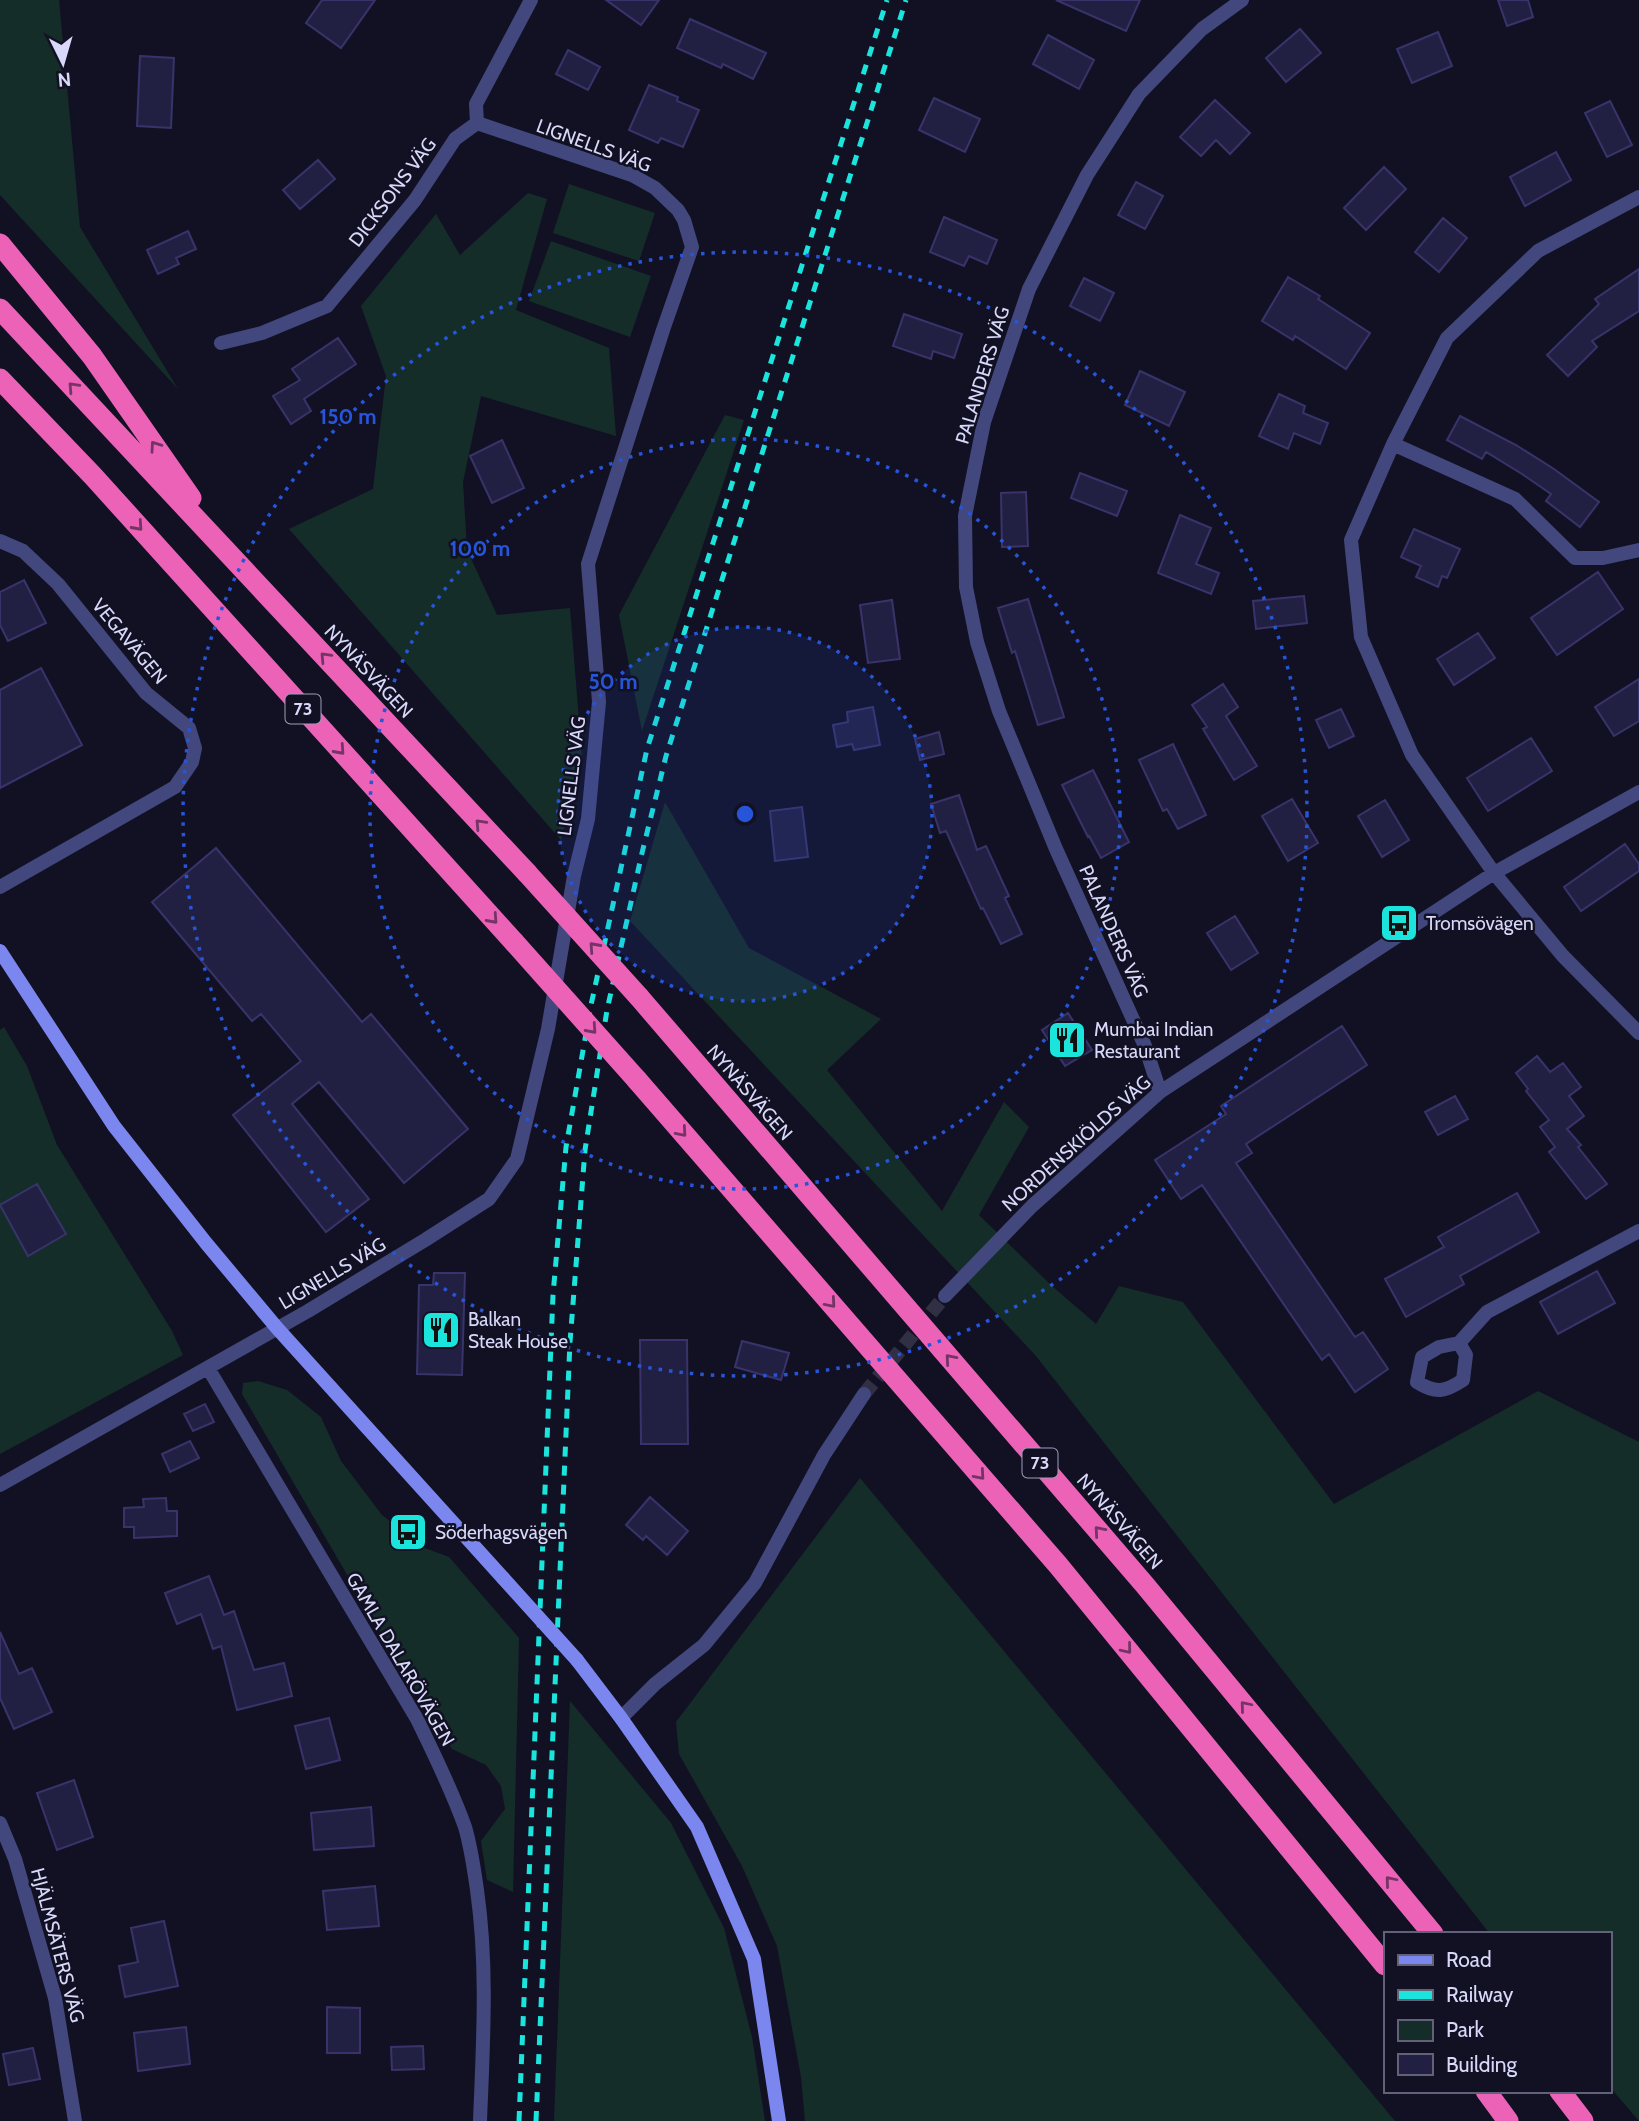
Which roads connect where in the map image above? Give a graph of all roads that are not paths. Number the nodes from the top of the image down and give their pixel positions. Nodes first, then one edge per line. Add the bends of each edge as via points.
1 (531, 0) edge
2 (1242, 0) edge
3 (477, 123) junction
4 (1639, 197) edge
5 (0, 244) edge
6 (0, 309) edge
7 (221, 343) dead end
8 (0, 379) edge
9 (1393, 444) junction
10 (0, 541) edge
11 (1639, 550) edge
12 (236, 562) junction
13 (1639, 792) edge
14 (1494, 873) junction
15 (0, 887) edge
16 (0, 951) edge
17 (1639, 1033) edge
18 (1160, 1092) junction
19 (1639, 1231) edge
20 (945, 1296) tunnel mouth
21 (277, 1328) junction
22 (1459, 1343) dead end
23 (208, 1368) junction
24 (864, 1394) tunnel mouth
25 (0, 1485) edge
26 (621, 1718) junction
27 (0, 1823) edge
28 (1431, 1932) edge
29 (1384, 1964) edge
30 (1487, 2093) edge
31 (1562, 2093) edge
32 (75, 2121) edge
33 (480, 2121) edge
34 (779, 2121) edge
35 (1508, 2121) edge
36 (1583, 2121) edge

1 - 3 street via 476,104
2 - 18 street, PALANDERS VÄG via 1202,29 1139,94 1087,175 1029,289 984,422 965,516 965,587 999,711 1145,1046
3 - 7 street, DICKSONS VÄG via 455,139 415,200 327,306 262,333
3 - 21 street, LIGNELLS VÄG via 643,181 678,209 692,247 588,564 599,702 588,819 548,1029 517,1159 489,1199
4 - 9 street via 1538,251 1447,338
12 -> 5 highway via 92,356
12 -> 6 highway, NYNÄSVÄGEN / 73
8 -> 29 highway, 73, bridge via 93,476 637,1080 1058,1565
9 - 11 street via 1515,499 1575,558
9 - 14 street via 1351,540 1361,637 1412,755
10 - 15 street, VEGAVÄGEN via 23,551 58,583 146,693 189,727 195,748 192,762 175,787
28 -> 12 highway, NYNÄSVÄGEN / 73, bridge via 1144,1584 639,997
13 - 14 street, NORDENSKIÖLDS VÄG
14 - 17 street via 1563,956
14 - 18 street, NORDENSKIÖLDS VÄG
16 - 21 street via 114,1126
18 - 20 street, NORDENSKIÖLDS VÄG via 1032,1206
19 - 22 street via 1487,1312
21 - 23 street
21 - 26 street, bridge via 577,1660
23 - 25 street
23 - 33 street, GAMLA DALARÖVÄGEN via 417,1719 465,1828 482,1928 485,1994
24 - 26 street via 824,1455 755,1583 704,1645
26 - 34 street via 697,1827 754,1959
27 - 32 street, HJÄLMSÄTERS VÄG via 15,1859 55,1998
30 - 35 highway
31 - 36 highway

